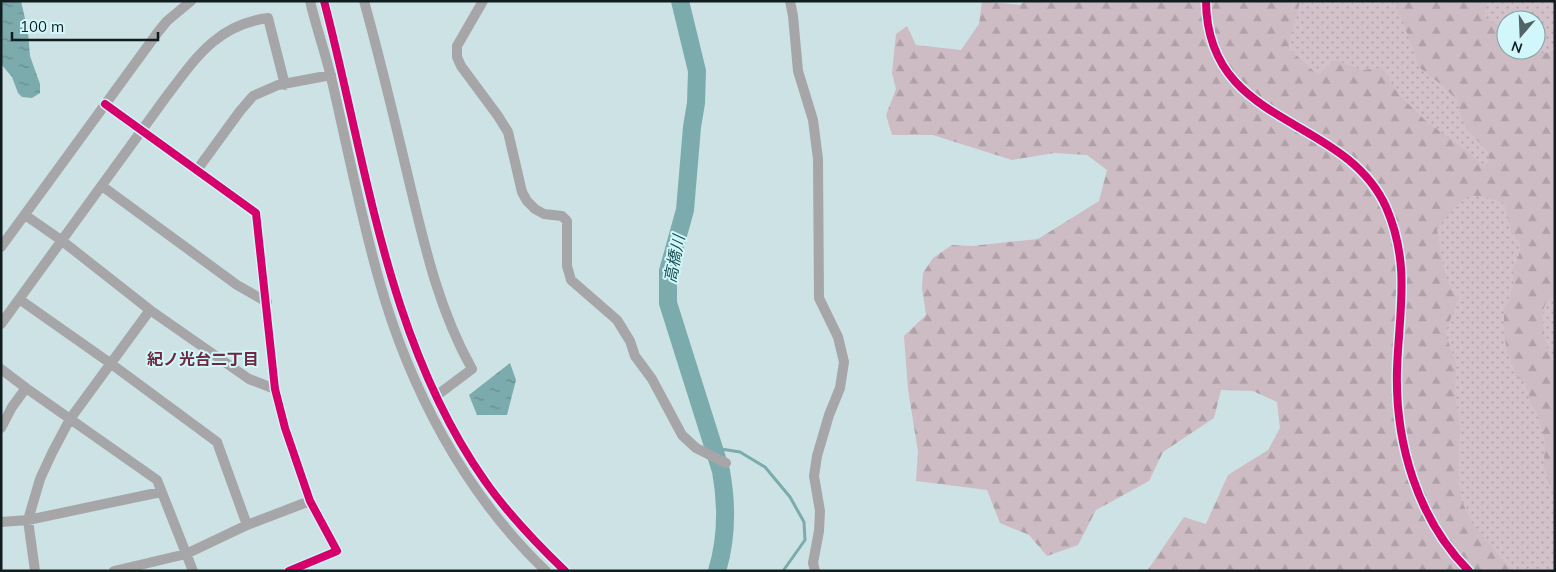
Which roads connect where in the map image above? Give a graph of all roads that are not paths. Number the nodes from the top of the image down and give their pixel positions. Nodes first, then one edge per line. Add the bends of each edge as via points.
1 (191, 1) edge
2 (310, 1) edge
3 (324, 1) edge
4 (364, 1) edge
5 (483, 1) edge
6 (790, 1) edge
7 (1206, 1) edge
8 (331, 75) junction
9 (285, 84) junction
10 (105, 104) junction
11 (142, 131) junction
12 (197, 170) junction
13 (102, 186) junction
14 (25, 215) junction
15 (61, 240) junction
16 (1, 247) edge
17 (19, 299) junction
18 (267, 302) junction
19 (150, 310) junction
20 (1, 324) edge
21 (110, 363) junction
22 (1, 369) edge
23 (26, 388) junction
24 (275, 389) junction
25 (436, 396) junction
26 (70, 419) junction
27 (1, 428) edge
28 (726, 463) dead end
29 (161, 492) junction
30 (310, 501) junction
31 (28, 520) junction
32 (1, 522) edge
33 (247, 525) junction
34 (186, 554) junction
35 (35, 571) edge
36 (114, 571) edge
37 (193, 571) edge
38 (289, 571) edge
39 (546, 571) edge
40 (565, 571) edge
41 (815, 571) edge
42 (1469, 571) edge

1 - 10 street via 158,32
2 - 8 street
3 - 25 street via 391,280 410,337
4 - 25 street via 433,279 458,344 472,369
5 - 28 street via 457,46 457,57 508,132 522,192 534,209 562,216 567,221 566,266 571,280 617,320 630,341 634,356 652,379 682,435 696,448
6 - 41 street via 798,70 813,120 818,159 819,298 838,337 844,362 840,388 829,415 814,476 820,511 820,531 813,563
7 - 42 street via 1210,34 1228,74 1262,106 1358,167 1385,205 1398,242 1402,274 1397,405 1403,438 1413,479 1427,511 1445,542
8 - 9 street
8 - 39 street via 379,280 425,402 476,489
9 - 11 street via 268,18 252,20 204,50 192,62
9 - 12 street via 253,96
10 - 11 street
10 - 14 street
11 - 12 street
11 - 13 street
12 - 18 street via 256,213
13 - 15 street
13 - 18 street via 237,284
14 - 15 street
14 - 16 street
15 - 17 street
15 - 19 street
17 - 20 street
17 - 21 street
18 - 24 street
19 - 21 street
19 - 24 street via 249,380
21 - 26 street
21 - 33 street via 217,442
22 - 23 street
23 - 26 street
23 - 27 street
24 - 30 street
25 - 40 street via 485,482 516,521
26 - 29 street via 158,480
26 - 31 street via 40,480
29 - 31 street
29 - 34 street
30 - 33 street
30 - 38 street via 336,551
31 - 32 street
31 - 35 street
33 - 34 street
34 - 36 street
34 - 37 street

